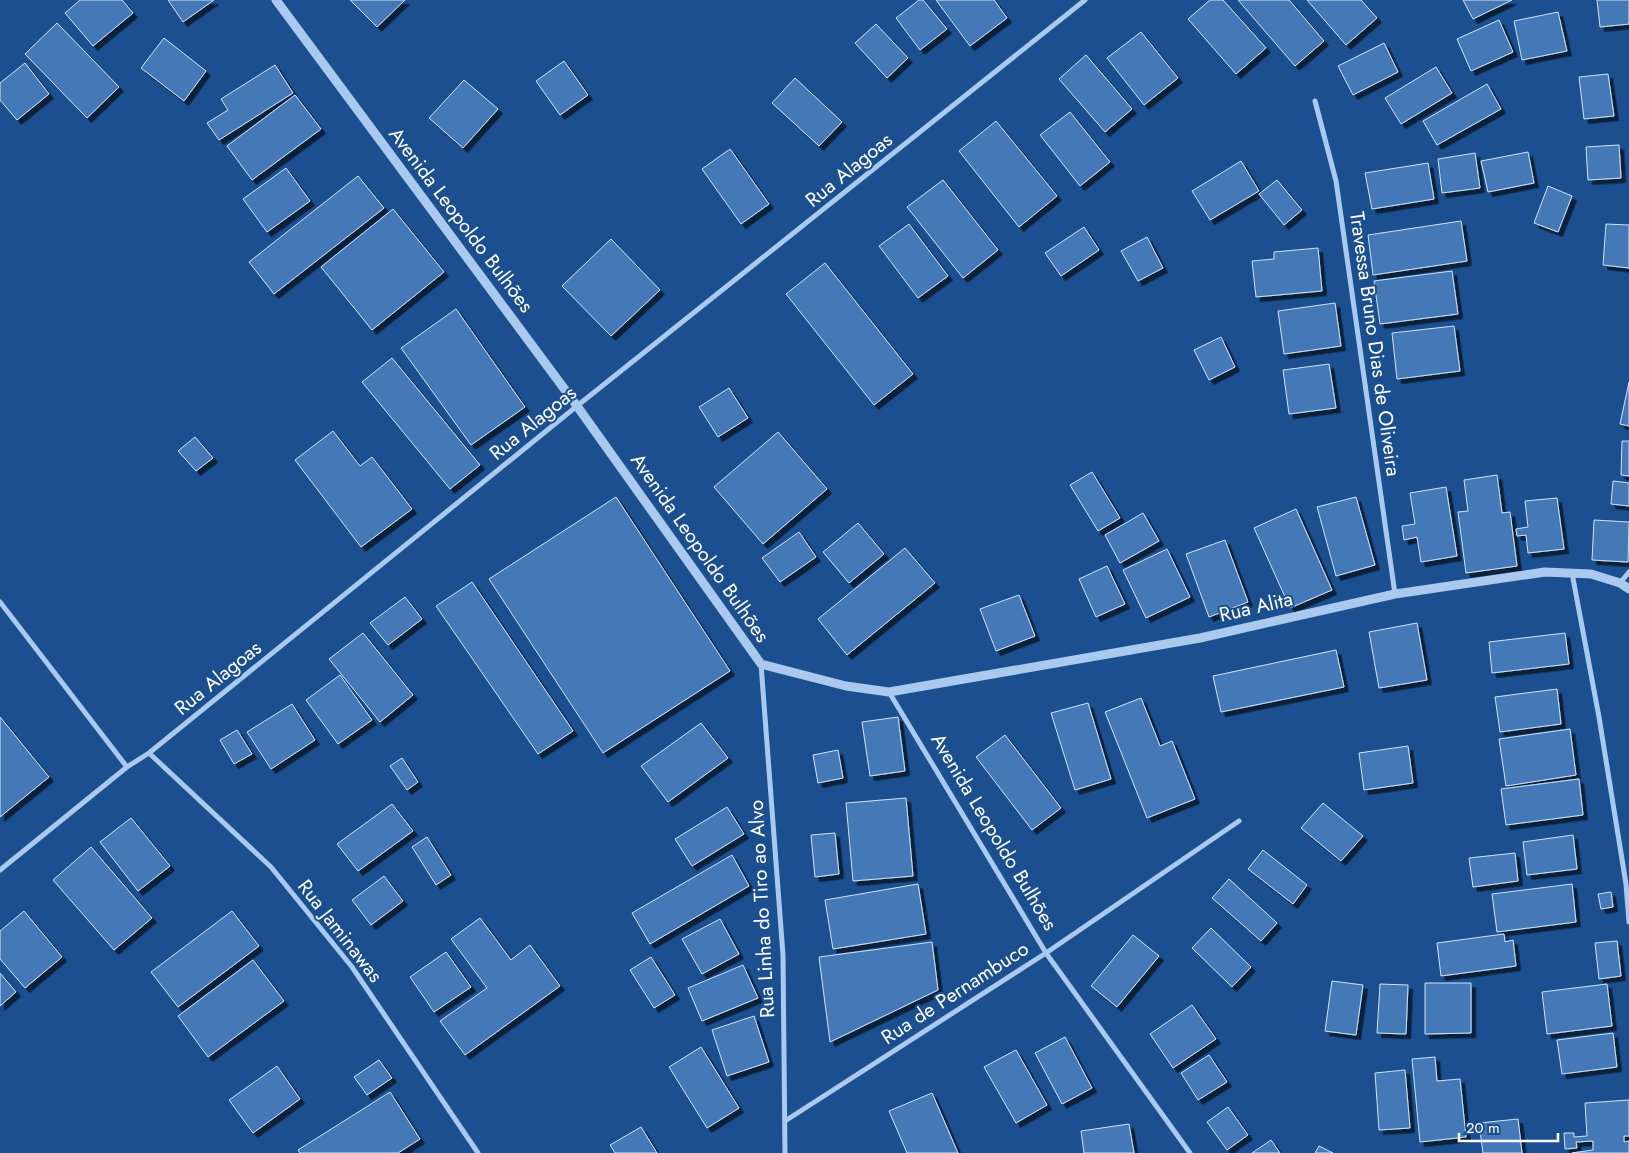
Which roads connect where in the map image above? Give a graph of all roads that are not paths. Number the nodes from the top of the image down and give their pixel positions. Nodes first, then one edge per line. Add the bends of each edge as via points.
1 (276, 0) edge
2 (1085, 0) edge
3 (1315, 101) dead end
4 (577, 406) junction
5 (1629, 572) edge
6 (1572, 573) junction
7 (1620, 583) junction
8 (1629, 589) edge
9 (1395, 594) junction
10 (0, 602) edge
11 (761, 664) junction
12 (889, 692) junction
13 (149, 753) junction
14 (127, 766) junction
15 (1239, 820) dead end
16 (0, 870) edge
17 (1629, 922) edge
18 (1046, 952) junction
19 (784, 1120) junction
20 (478, 1153) edge
21 (784, 1153) edge
22 (1190, 1153) edge

1 - 4 street, Avenida Leopoldo Bulhões
2 - 4 street, Rua Alagoas
3 - 9 street, Travessa Bruno Dias de Oliveira via 1336,181
4 - 11 street, Avenida Leopoldo Bulhões
4 - 13 street, Rua Alagoas
5 - 7 street
6 - 7 street, Rua Alita via 1591,574
6 - 9 street, Rua Alita via 1545,572
6 - 17 street via 1626,884
7 - 8 street, Rua Alita
9 - 12 street, Rua Alita via 1200,638
10 - 14 street
11 - 12 street, Avenida Leopoldo Bulhões via 846,686
11 - 19 street, Rua Linha do Tiro ao Alvo via 783,955
12 - 18 street, Avenida Leopoldo Bulhões
13 - 14 street, Rua Alagoas
13 - 20 street, Rua Jaminawas via 271,867 352,966
14 - 16 street, Rua Alagoas
15 - 18 street, Rua de Pernambuco
18 - 19 street, Rua de Pernambuco
18 - 22 street, Avenida Leopoldo Bulhões
19 - 21 street, Rua Linha do Tiro ao Alvo

